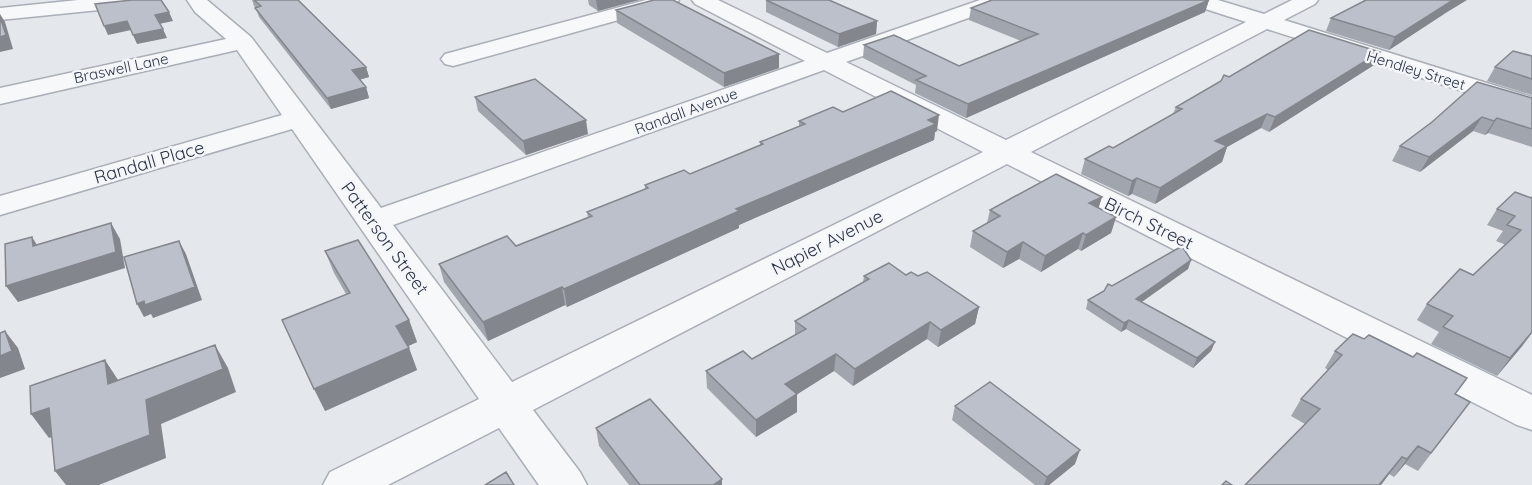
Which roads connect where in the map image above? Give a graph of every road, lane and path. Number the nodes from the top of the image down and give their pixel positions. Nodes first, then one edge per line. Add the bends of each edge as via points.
1 (139, 0) edge
2 (197, 0) edge
3 (669, 0) edge
4 (702, 0) edge
5 (1000, 0) edge
6 (1197, 0) edge
7 (1308, 0) edge
8 (0, 14) edge
9 (1266, 21) junction
10 (243, 42) junction
11 (453, 59) dead end
12 (825, 62) junction
13 (0, 96) edge
14 (1532, 105) edge
15 (298, 119) junction
16 (1006, 152) junction
17 (0, 206) edge
18 (372, 222) junction
19 (506, 405) junction
20 (1532, 414) edge
21 (346, 485) edge
22 (564, 485) edge

1 - 8 street
2 - 10 street, Patterson Street
3 - 11 street
4 - 12 street, Birch Street
5 - 12 street, Randall Avenue
6 - 9 street, Hendley Street
7 - 9 street, Napier Avenue
9 - 14 street, Hendley Street
9 - 16 street, Napier Avenue
10 - 13 street, Braswell Lane
10 - 15 street, Patterson Street
12 - 16 street, Birch Street
12 - 18 street, Randall Avenue
15 - 17 street, Randall Place
15 - 18 street, Patterson Street
16 - 19 street, Napier Avenue
16 - 20 street, Birch Street
18 - 19 street, Patterson Street
19 - 21 street, Napier Avenue
19 - 22 street, Patterson Street

